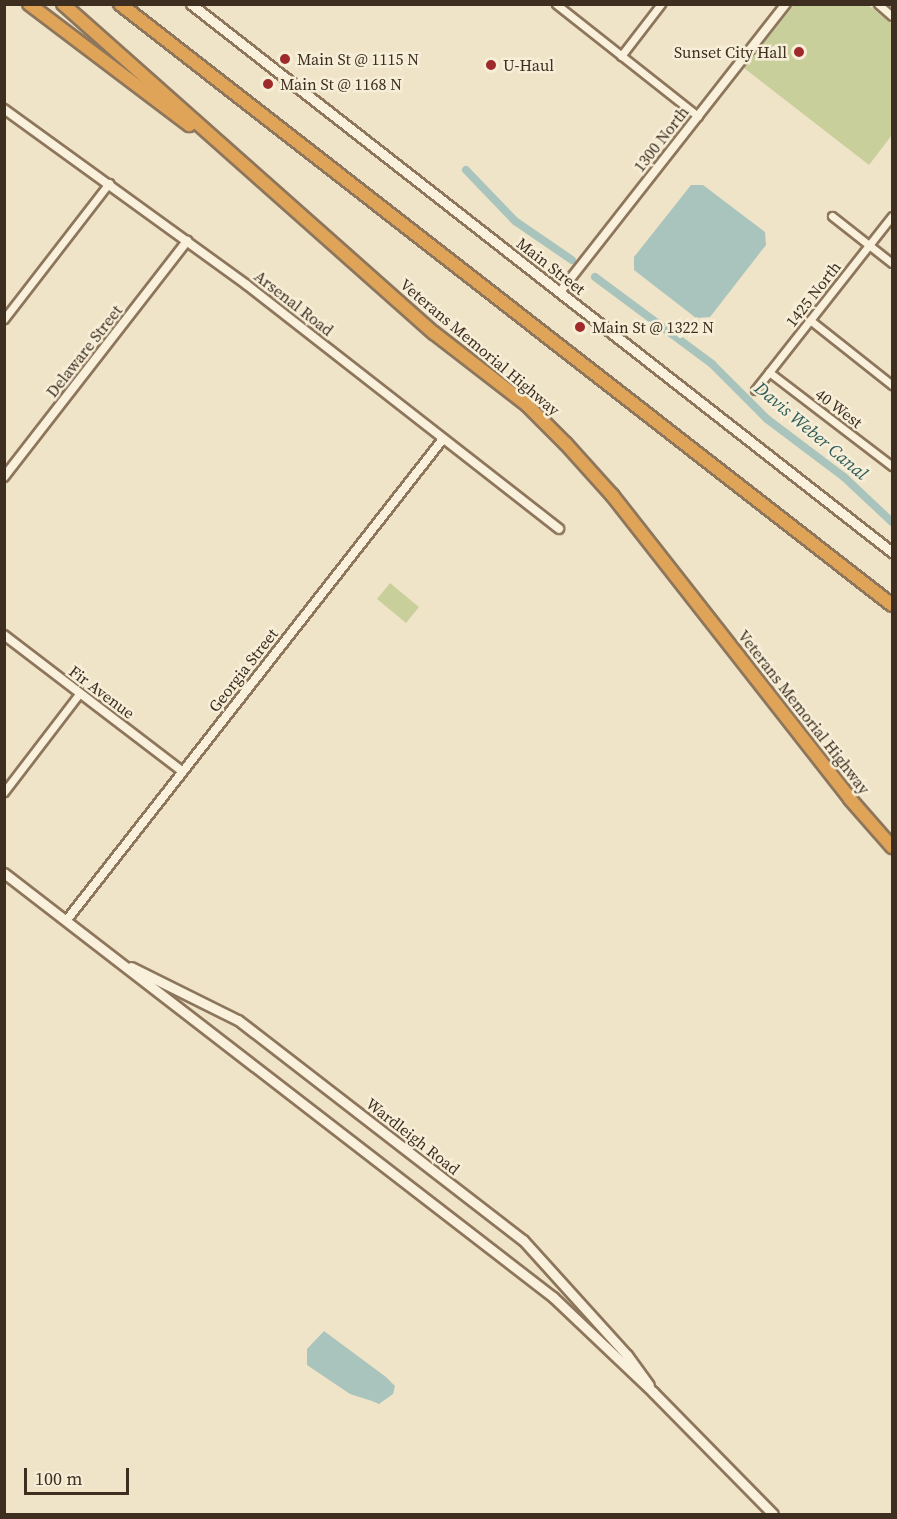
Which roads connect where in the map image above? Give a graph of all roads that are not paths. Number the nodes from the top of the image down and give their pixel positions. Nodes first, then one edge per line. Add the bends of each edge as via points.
1 (29, 4) edge
2 (63, 4) edge
3 (120, 4) edge
4 (191, 4) edge
5 (556, 4) edge
6 (661, 4) edge
7 (786, 4) edge
8 (878, 4) edge
9 (892, 16) edge
10 (621, 56) junction
11 (4, 109) edge
12 (698, 116) junction
13 (109, 183) junction
14 (264, 183) junction
15 (832, 216) dead end
16 (892, 216) edge
17 (187, 241) junction
18 (869, 245) junction
19 (892, 263) edge
20 (560, 292) junction
21 (4, 318) edge
22 (810, 320) junction
23 (770, 372) junction
24 (892, 385) edge
25 (755, 390) dead end
26 (443, 439) junction
27 (892, 466) edge
28 (4, 477) edge
29 (560, 529) dead end
30 (892, 552) edge
31 (892, 605) edge
32 (4, 635) edge
33 (79, 694) junction
34 (183, 772) junction
35 (4, 792) edge
36 (892, 847) edge
37 (4, 873) edge
38 (66, 921) junction
39 (113, 956) junction
40 (653, 1392) junction
41 (772, 1515) edge

1 - 14 highway
2 - 14 highway, Veterans Memorial Highway
3 - 31 highway
4 - 20 main road, Main Street
5 - 10 street
6 - 10 street
7 - 12 street, 1300 North
8 - 9 street
10 - 12 street
11 - 13 street, Arsenal Road
12 - 20 street, 1300 North
13 - 17 street, Arsenal Road
13 - 21 street
14 - 36 highway, Veterans Memorial Highway via 434,333 527,405 566,444 612,495
15 - 18 street
16 - 18 street, 1425 North
17 - 26 street, Arsenal Road
17 - 28 street, Delaware Street
18 - 19 street
18 - 22 street, 1425 North
20 - 30 main road, Main Street
22 - 23 street, 1425 North
22 - 24 street
23 - 25 street, 1425 North
23 - 27 street, 40 West
26 - 29 street, Arsenal Road
26 - 34 street, Georgia Street
32 - 33 street, Fir Avenue
33 - 34 street, Fir Avenue
33 - 35 street
34 - 38 street, Georgia Street
37 - 38 main road, Wardleigh Road
38 - 39 main road, Wardleigh Road
39 - 40 main road, Wardleigh Road via 553,1297
39 - 40 main road, Wardleigh Road via 162,985 238,1020 523,1240 627,1355
40 - 41 main road, Wardleigh Road

